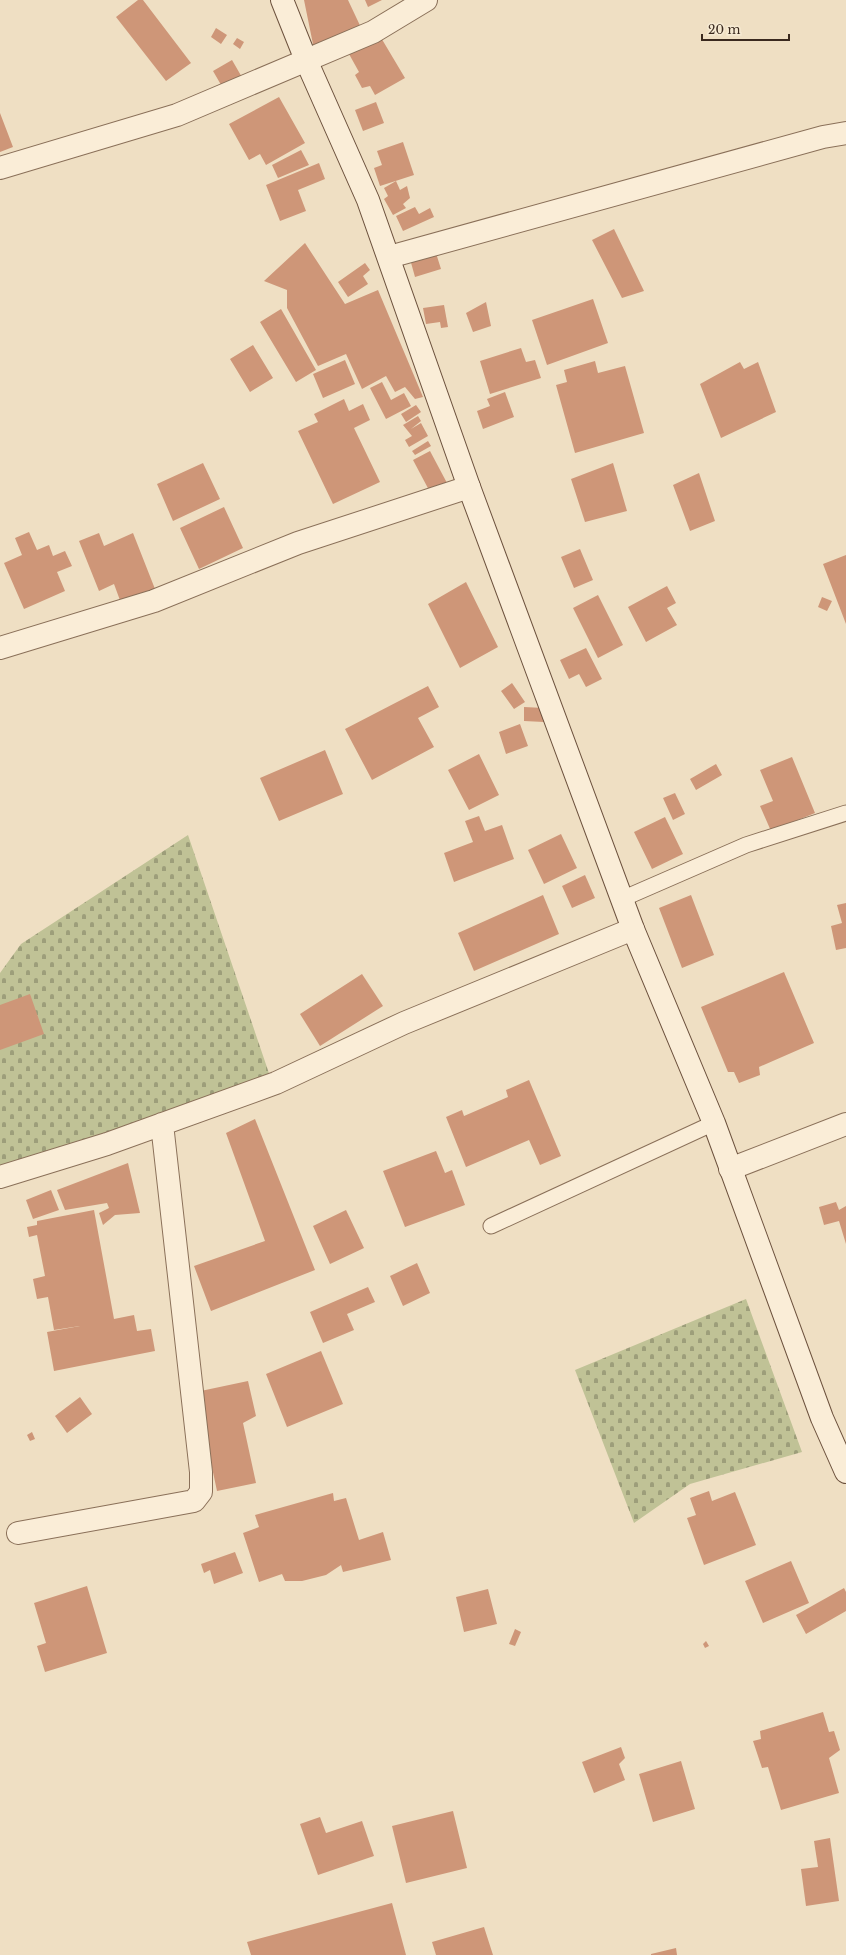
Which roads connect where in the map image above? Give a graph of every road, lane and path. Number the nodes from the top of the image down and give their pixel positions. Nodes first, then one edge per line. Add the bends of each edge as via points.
1 (282, 0) edge
2 (426, 0) edge
3 (306, 60) junction
4 (846, 133) edge
5 (0, 168) edge
6 (390, 257) junction
7 (469, 487) junction
8 (0, 648) edge
9 (846, 813) edge
10 (622, 899) junction
11 (633, 929) junction
12 (714, 1123) junction
13 (162, 1124) junction
14 (846, 1124) edge
15 (730, 1169) junction
16 (0, 1177) edge
17 (491, 1226) dead end
18 (846, 1472) edge
19 (18, 1533) dead end

1 - 3 street
2 - 3 street via 373,32
3 - 5 street via 177,115
3 - 6 street via 368,200
4 - 6 street via 823,137
6 - 7 street
7 - 8 street via 298,543 154,601
7 - 10 street
9 - 10 lane via 746,845
10 - 11 street
11 - 12 street
11 - 13 street via 404,1023 276,1083
12 - 15 street
12 - 17 lane
13 - 16 street
13 - 19 street via 201,1472 201,1492 194,1501
14 - 15 street
15 - 18 street via 822,1418

